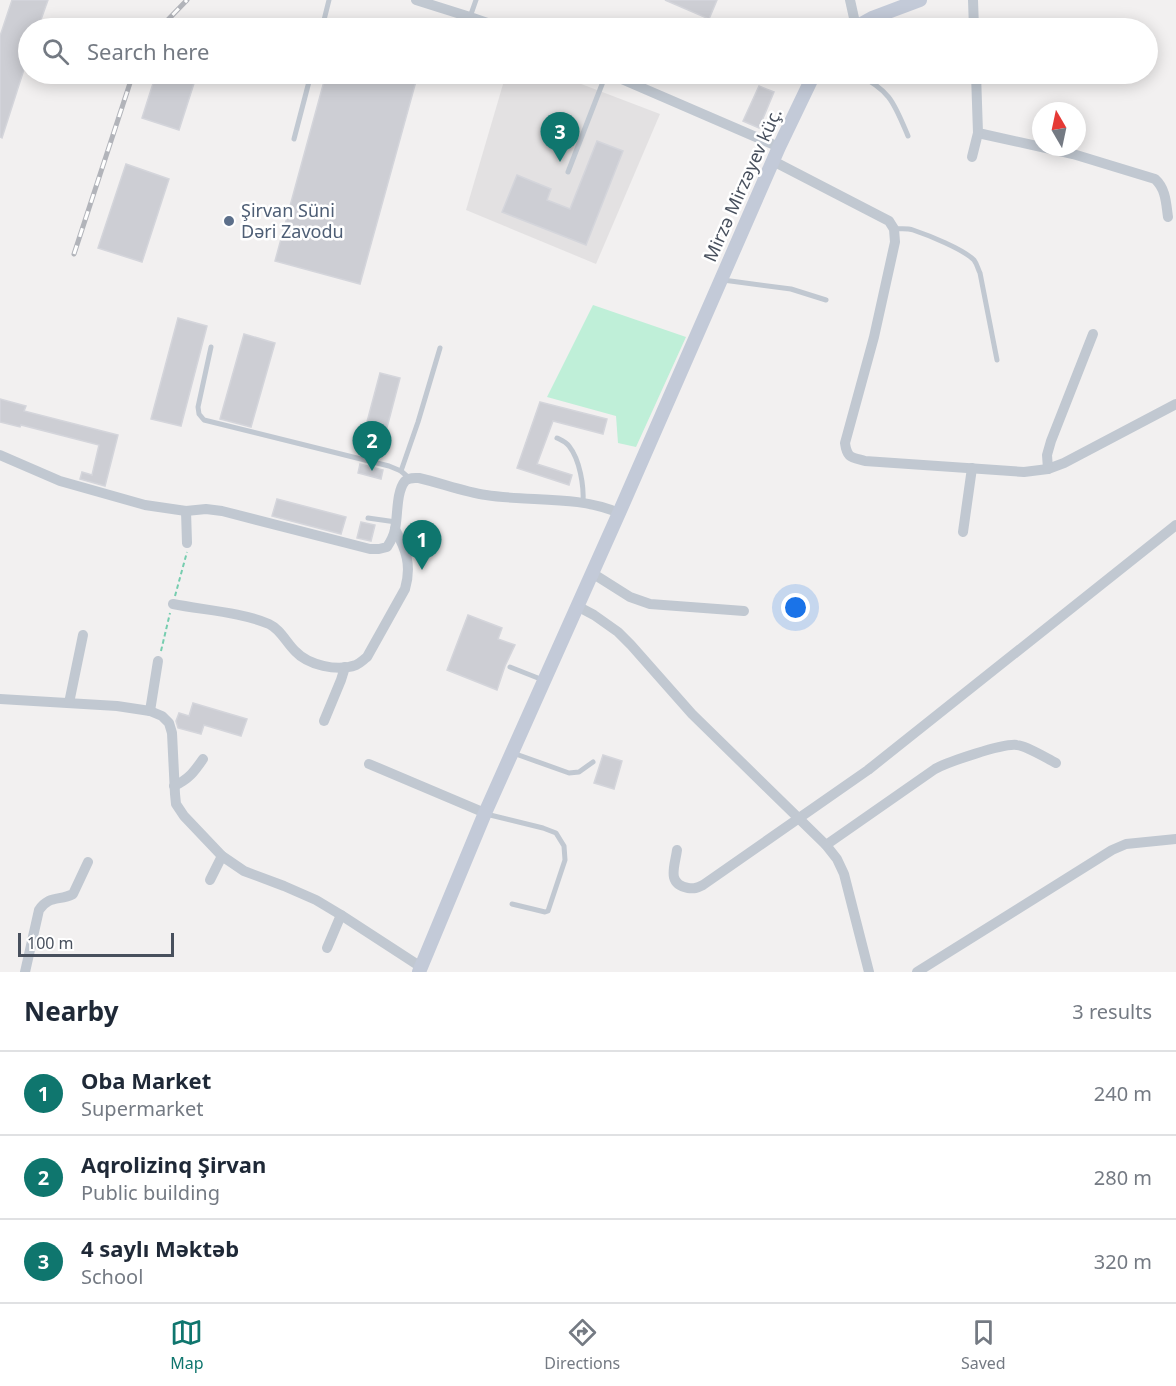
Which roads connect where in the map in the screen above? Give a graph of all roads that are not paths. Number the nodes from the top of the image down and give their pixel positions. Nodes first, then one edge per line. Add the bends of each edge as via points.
1 (329, 0) edge
2 (416, 0) edge
3 (476, 0) edge
4 (850, 0) edge
5 (920, 0) edge
6 (973, 0) edge
7 (470, 17) junction
8 (324, 18) edge
9 (473, 18) edge
10 (853, 18) edge
11 (875, 18) edge
12 (974, 18) edge
13 (308, 84) edge
14 (602, 84) edge
15 (633, 84) edge
16 (809, 84) edge
17 (875, 84) edge
18 (976, 84) edge
19 (978, 133) junction
20 (908, 136) dead end
21 (294, 139) dead end
22 (779, 147) junction
23 (972, 157) dead end
24 (773, 161) junction
25 (568, 172) dead end
26 (1167, 217) dead end
27 (894, 229) junction
28 (721, 279) junction
29 (826, 300) dead end
30 (1094, 334) dead end
31 (211, 347) dead end
32 (440, 348) dead end
33 (997, 360) dead end
34 (1176, 404) edge
35 (557, 438) dead end
36 (0, 455) edge
37 (972, 468) junction
38 (1048, 469) junction
39 (405, 475) junction
40 (583, 503) junction
41 (186, 511) junction
42 (619, 513) junction
43 (368, 518) dead end
44 (1176, 525) edge
45 (396, 526) junction
46 (963, 532) dead end
47 (187, 543) dead end
48 (592, 573) junction
49 (173, 604) dead end
50 (577, 606) junction
51 (744, 611) dead end
52 (83, 636) dead end
53 (158, 661) dead end
54 (345, 667) junction
55 (510, 667) dead end
56 (544, 680) junction
57 (0, 699) edge
58 (69, 703) junction
59 (150, 711) junction
60 (324, 721) dead end
61 (512, 753) junction
62 (203, 759) dead end
63 (593, 762) dead end
64 (1056, 763) dead end
65 (369, 764) dead end
66 (174, 786) junction
67 (485, 813) junction
68 (799, 818) junction
69 (1176, 839) edge
70 (826, 845) junction
71 (677, 850) dead end
72 (222, 856) junction
73 (88, 862) dead end
74 (210, 880) dead end
75 (512, 904) dead end
76 (341, 915) junction
77 (327, 948) dead end
78 (420, 969) edge
79 (25, 972) edge
80 (869, 972) edge
81 (917, 972) edge

1 - 8 lane
2 - 7 street
3 - 7 lane
4 - 10 street
5 - 11 main road
6 - 12 street
7 - 9 street
13 - 21 lane
14 - 25 lane
15 - 22 street
16 - 22 main road, Mirzə Mirzəyev küç.
17 - 20 lane via 894,104
18 - 19 street
19 - 23 street
19 - 26 street via 1073,154 1155,179 1164,193
22 - 24 main road, Mirzə Mirzəyev küç.
24 - 27 street via 889,221
24 - 28 main road, Mirzə Mirzəyev küç.
27 - 33 lane via 913,230 975,262
27 - 37 street via 895,242 845,442 846,451 865,461
28 - 29 lane via 791,289
28 - 42 main road, Mirzə Mirzəyev küç.
30 - 38 street via 1051,441
31 - 39 lane via 198,407 204,420 389,466
32 - 39 lane
34 - 38 street
35 - 40 lane via 568,444 575,456
36 - 41 street via 60,481 145,505
37 - 38 street via 1024,472
37 - 46 street
39 - 40 street via 485,495
39 - 45 street
40 - 42 street
41 - 45 street via 222,511 370,549 387,547
41 - 47 street
42 - 48 main road, Mirzə Mirzəyev küç.
43 - 45 lane
44 - 68 street via 868,770
45 - 54 street via 408,563 405,589 367,657 357,665
48 - 50 main road, Mirzə Mirzəyev küç.
48 - 51 street via 630,597 650,604
49 - 54 street via 271,625 308,660
50 - 56 main road, Mirzə Mirzəyev küç.
50 - 68 street via 618,632 692,714
52 - 58 street
53 - 59 street
54 - 60 street
55 - 56 lane
56 - 61 main road, Mirzə Mirzəyev küç.
57 - 58 street
58 - 59 street
59 - 66 street via 169,723
61 - 63 lane via 569,773 579,772
61 - 67 main road, Mirzə Mirzəyev küç.
62 - 66 street via 192,775
64 - 70 street via 1018,745 1007,745 948,763
65 - 67 street
66 - 72 street via 184,816
67 - 75 lane via 556,833 564,846 565,860 548,911
67 - 78 main road, Mirzə Mirzəyev küç.
68 - 70 street
68 - 71 street via 695,889 682,887 673,878
69 - 81 street via 1126,844 1112,850
70 - 80 street via 844,874
72 - 74 street
72 - 76 street via 244,871 316,900
73 - 79 street via 73,894 44,903 39,910
76 - 77 street
76 - 78 street

